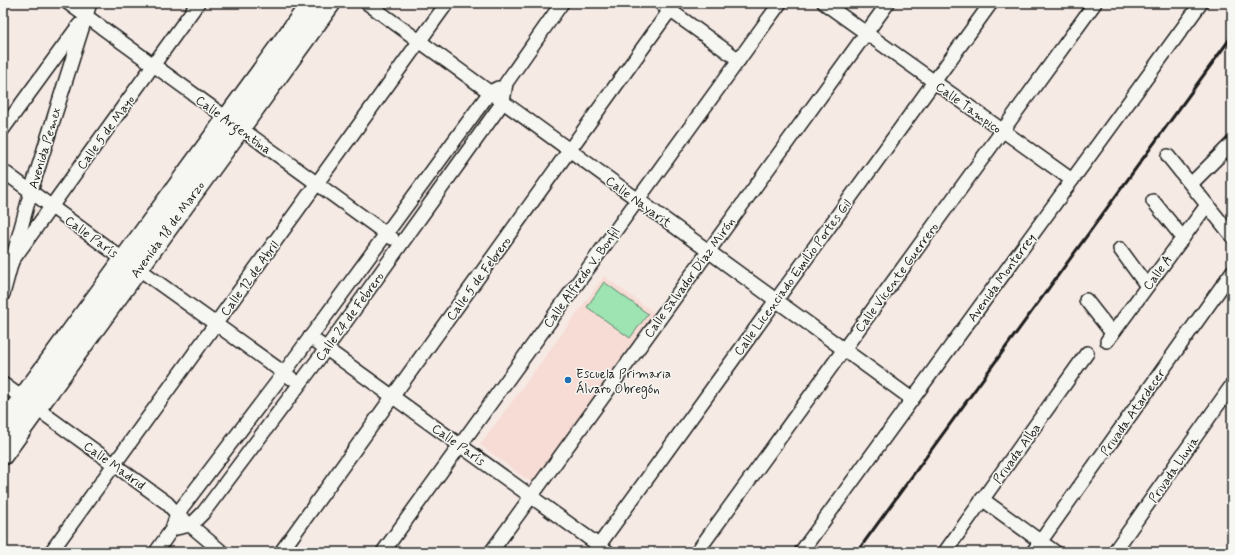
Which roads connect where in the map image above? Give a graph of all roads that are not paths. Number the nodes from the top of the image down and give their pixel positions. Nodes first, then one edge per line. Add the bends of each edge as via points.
1 (68, 3) edge
2 (90, 3) edge
3 (95, 3) edge
4 (198, 3) edge
5 (311, 3) edge
6 (331, 3) edge
7 (367, 3) edge
8 (447, 3) edge
9 (562, 3) edge
10 (780, 3) edge
11 (824, 3) edge
12 (888, 3) edge
13 (991, 3) edge
14 (1095, 3) edge
15 (1200, 3) edge
16 (668, 6) edge
17 (86, 16) junction
18 (866, 33) junction
19 (420, 41) junction
20 (739, 60) junction
21 (154, 65) junction
22 (934, 82) junction
23 (506, 83) junction
24 (490, 92) junction
25 (503, 102) junction
26 (233, 124) junction
27 (3, 129) edge
28 (1002, 130) junction
29 (1232, 143) edge
30 (570, 151) junction
31 (1168, 156) dead end
32 (3, 172) edge
33 (1072, 180) junction
34 (317, 184) junction
35 (1191, 184) junction
36 (31, 191) junction
37 (637, 200) junction
38 (1153, 201) dead end
39 (1207, 205) junction
40 (51, 206) junction
41 (386, 233) junction
42 (1232, 236) edge
43 (1182, 238) junction
44 (400, 245) junction
45 (1120, 249) dead end
46 (708, 251) junction
47 (12, 260) junction
48 (131, 264) junction
49 (1232, 272) edge
50 (1147, 286) junction
51 (3, 294) edge
52 (776, 300) junction
53 (1086, 300) dead end
54 (216, 324) junction
55 (310, 337) junction
56 (326, 349) junction
57 (844, 350) junction
58 (1086, 353) dead end
59 (284, 373) junction
60 (3, 384) edge
61 (299, 384) junction
62 (1232, 385) edge
63 (22, 397) junction
64 (393, 397) junction
65 (912, 399) junction
66 (37, 409) junction
67 (3, 425) edge
68 (460, 444) junction
69 (3, 455) edge
70 (114, 464) junction
71 (531, 496) junction
72 (982, 499) junction
73 (177, 514) junction
74 (191, 525) junction
75 (172, 529) junction
76 (1036, 547) edge
77 (600, 550) edge
78 (51, 552) edge
79 (156, 552) edge
80 (222, 552) edge
81 (281, 552) edge
82 (383, 552) edge
83 (490, 552) edge
84 (697, 552) edge
85 (801, 552) edge
86 (945, 552) edge
87 (1055, 552) edge
88 (1114, 552) edge

1 - 17 street, Calle Argentina
2 - 17 street, Avenida Pemex
3 - 17 street
4 - 21 street, Calle 5 de Mayo
5 - 26 street, Avenida 18 de Marzo
6 - 26 street, Avenida 18 de Marzo
7 - 19 street, Calle Nayarit
8 - 19 street, Calle 12 de Abril
9 - 23 street, Calle 24 de Febrero
10 - 20 street, Calle Alfredo V. Bonfil
11 - 18 street, Calle Tampico
12 - 18 street, Calle Salvador Díaz Mirón
13 - 22 street, Calle Licenciado Emilio Portes Gil
14 - 28 street, Calle Vicente Guerrero
15 - 33 street, Avenida Monterrey
16 - 20 street
16 - 30 street, Calle 5 de Febrero
17 - 21 street, Calle Argentina
17 - 27 street
17 - 36 street, Avenida Pemex
18 - 22 street, Calle Tampico
18 - 46 street, Calle Salvador Díaz Mirón
19 - 24 street, Calle Nayarit
19 - 34 street, Calle 12 de Abril
20 - 37 street, Calle Alfredo V. Bonfil
21 - 26 street, Calle Argentina
21 - 40 street, Calle 5 de Mayo
22 - 28 street, Calle Tampico
22 - 52 street, Calle Licenciado Emilio Portes Gil
23 - 24 street, Calle 24 de Febrero
23 - 25 street, Calle 24 de Febrero
24 - 25 street, Calle Nayarit
24 - 41 street, Calle 24 de Febrero
25 - 30 street, Calle Nayarit
25 - 44 street, Calle 24 de Febrero
26 - 34 street, Calle Argentina
26 - 48 street, Avenida 18 de Marzo
28 - 33 street, Calle Tampico
28 - 57 street, Calle Vicente Guerrero
29 - 35 street
30 - 37 street, Calle Nayarit
30 - 64 street, Calle 5 de Febrero
31 - 35 street
32 - 36 street, Calle París
33 - 65 street, Avenida Monterrey
34 - 41 street, Calle Argentina
34 - 54 street, Calle 12 de Abril
35 - 39 street
36 - 40 street, Calle París
36 - 47 street, Avenida Pemex
37 - 46 street, Calle Nayarit
37 - 68 street, Calle Alfredo V. Bonfil
38 - 43 street
39 - 42 street
39 - 43 street, Calle A
40 - 47 street, Calle 5 de Mayo
40 - 48 street, Calle París
41 - 44 street, Calle Argentina
41 - 55 street, Calle 24 de Febrero
43 - 50 street, Calle A
44 - 56 street, Calle 24 de Febrero
45 - 50 street
46 - 52 street, Calle Nayarit
46 - 71 street, Calle Salvador Díaz Mirón
47 - 51 street, Avenida Pemex
48 - 54 street, Calle París
48 - 63 street, Avenida 18 de Marzo
48 - 66 street, Avenida 18 de Marzo
49 - 76 street, Privada Atardecer
50 - 53 street, Calle A via 1110,337
52 - 57 street, Calle Nayarit
52 - 77 street, Calle Licenciado Emilio Portes Gil
54 - 59 street, Calle París
54 - 70 street, Calle 12 de Abril
55 - 56 street, Calle París
55 - 59 street, Calle 24 de Febrero
56 - 61 street, Calle 24 de Febrero
56 - 64 street, Calle París
57 - 65 street, Calle Nayarit
57 - 84 street, Calle Vicente Guerrero
58 - 72 street, Privada Alba
59 - 61 street, Calle París
59 - 73 street, Calle 24 de Febrero
60 - 63 street, Calle Madrid
61 - 74 street, Calle 24 de Febrero via 203,513
62 - 88 street, Privada Lluvia
63 - 66 street, Calle Madrid
63 - 67 street, Avenida 18 de Marzo
64 - 68 street, Calle París
64 - 81 street, Calle 5 de Febrero
65 - 85 street, Avenida Monterrey
66 - 69 street, Avenida 18 de Marzo
66 - 70 street, Calle Madrid
68 - 71 street, Calle París
68 - 82 street, Calle Alfredo V. Bonfil
70 - 73 street, Calle Madrid
70 - 78 street, Calle 12 de Abril
71 - 77 street, Calle París
71 - 83 street, Calle Salvador Díaz Mirón
72 - 76 street
72 - 86 street, Privada Alba
73 - 74 street, Calle Madrid
73 - 75 street, Calle 24 de Febrero
74 - 75 street
74 - 80 street, Calle Madrid
75 - 79 street, Calle 24 de Febrero
76 - 87 street

